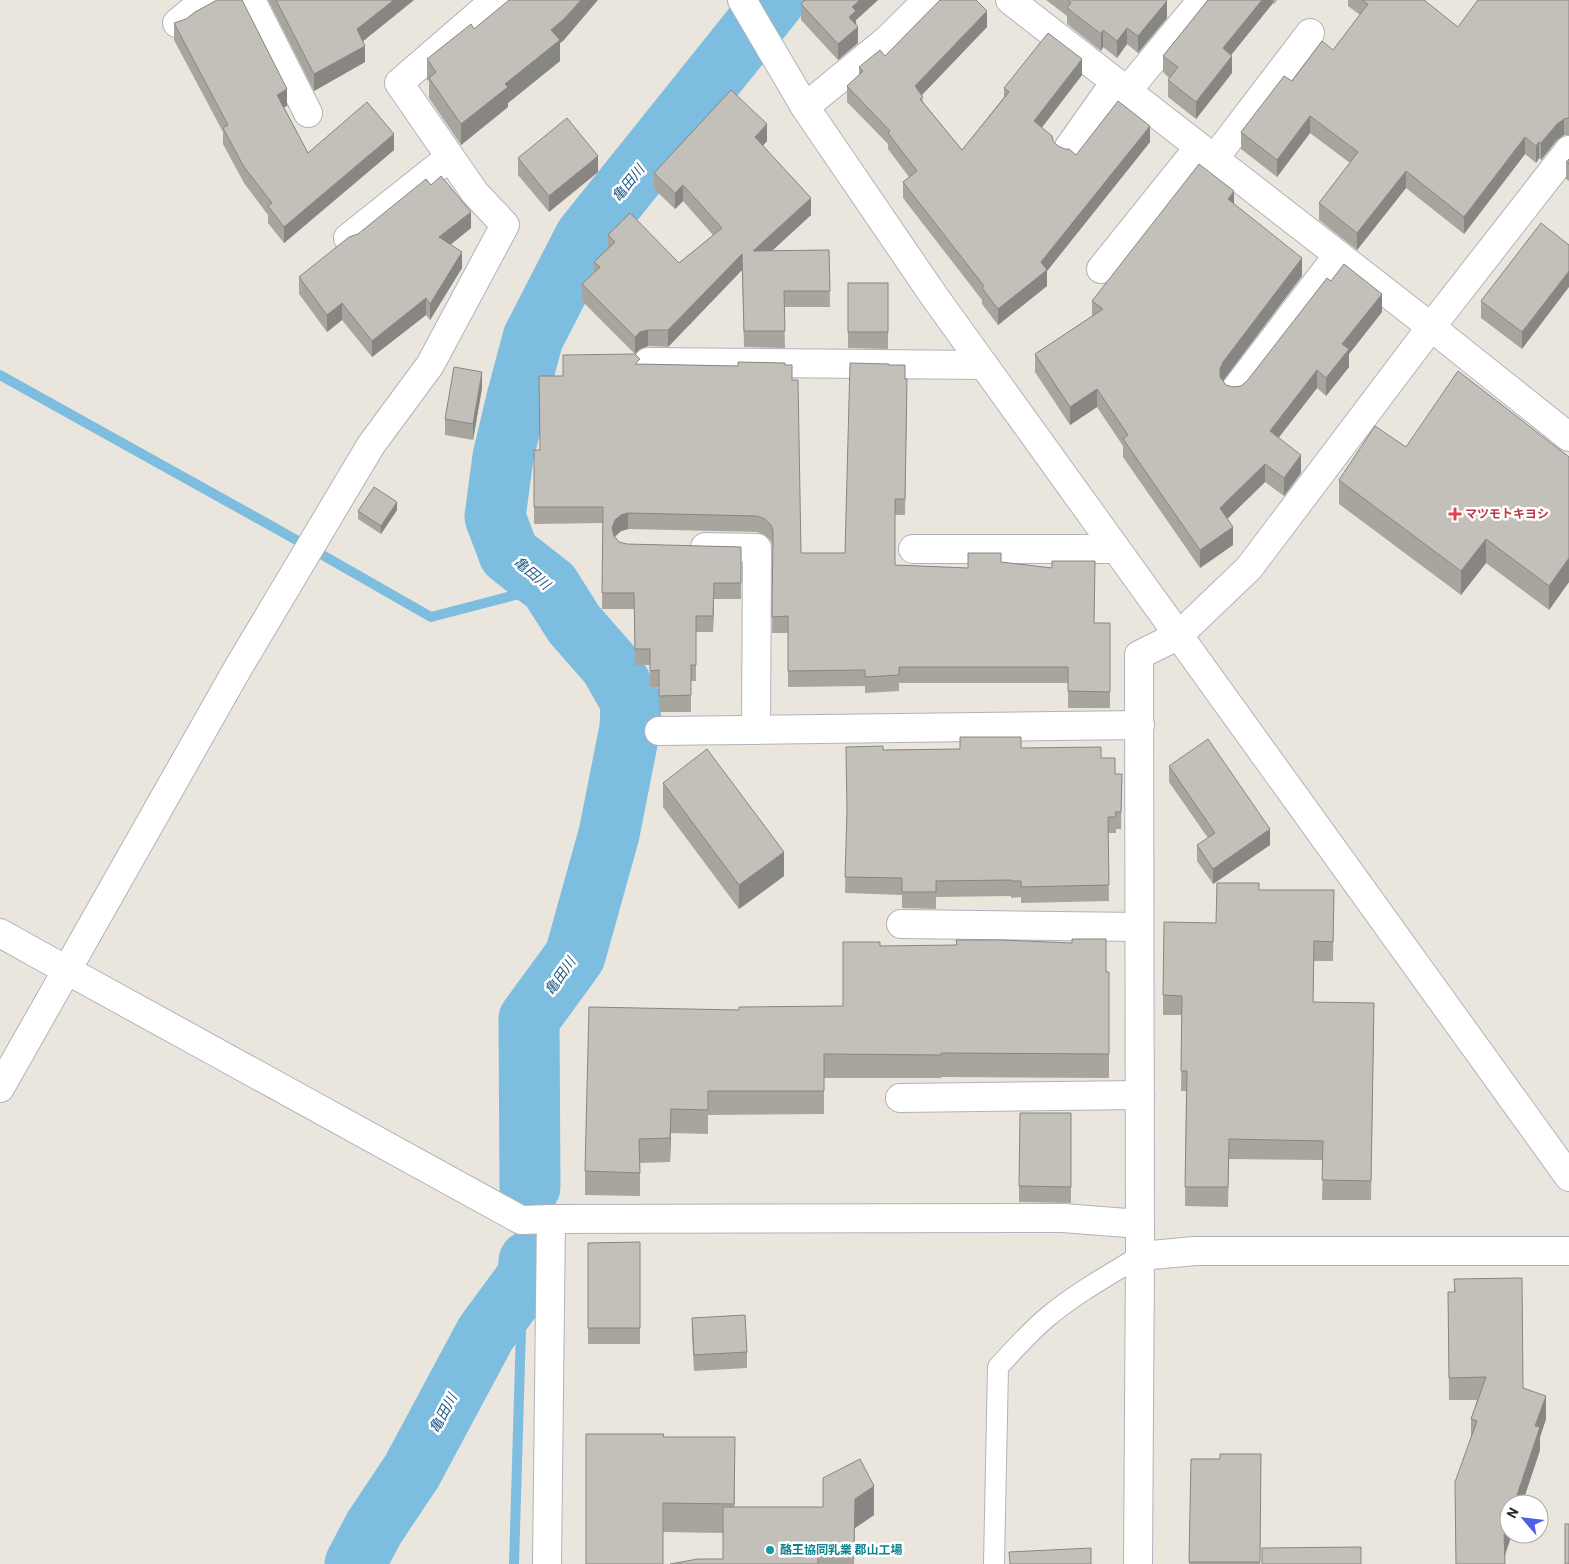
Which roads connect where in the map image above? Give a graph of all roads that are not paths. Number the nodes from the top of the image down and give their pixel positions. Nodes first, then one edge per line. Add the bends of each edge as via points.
1 (205, 0) edge
2 (251, 0) edge
3 (495, 0) edge
4 (927, 0) edge
5 (1010, 0) edge
6 (1202, 0) edge
7 (744, 4) edge
8 (177, 23) edge
9 (1310, 33) dead end
10 (1121, 86) junction
11 (805, 107) junction
12 (308, 113) dead end
13 (1067, 150) edge
14 (1569, 150) edge
15 (1207, 153) junction
16 (450, 157) junction
17 (348, 238) edge
18 (1338, 254) junction
19 (1101, 270) dead end
20 (1432, 327) junction
21 (648, 362) edge
22 (984, 365) junction
23 (1235, 390) edge
24 (1569, 437) edge
25 (678, 546) edge
26 (912, 549) dead end
27 (1116, 549) junction
28 (1179, 635) junction
29 (1140, 725) junction
30 (756, 730) junction
31 (658, 731) dead end
32 (901, 924) dead end
33 (1140, 927) junction
34 (0, 933) edge
35 (67, 970) junction
36 (0, 1088) edge
37 (1140, 1095) junction
38 (900, 1098) dead end
39 (1569, 1177) edge
40 (551, 1219) junction
41 (1140, 1224) junction
42 (1569, 1251) edge
43 (1140, 1256) junction
44 (547, 1564) edge
45 (994, 1564) edge
46 (1138, 1564) edge

1 - 8 street
2 - 12 street
3 - 16 street via 399,83
4 - 11 street via 888,39
5 - 10 street
6 - 10 street
7 - 11 street
9 - 15 street
10 - 13 street
10 - 15 street
11 - 22 street
14 - 20 street
15 - 18 street
15 - 19 street
16 - 17 street
16 - 35 street via 475,193 505,225 430,365 371,445 238,668
18 - 20 street
18 - 23 street
20 - 24 street
20 - 28 street via 1249,568
21 - 22 street
22 - 27 street
25 - 30 street via 756,548
26 - 27 street
27 - 28 street
28 - 29 street via 1139,655
28 - 39 street
29 - 30 street
29 - 33 street
30 - 31 street
32 - 33 street
33 - 37 street
34 - 35 street
35 - 36 street
35 - 40 street via 521,1220
37 - 38 street
37 - 41 street
40 - 41 street via 1063,1218
40 - 44 street
41 - 43 street
42 - 43 street via 1205,1251
43 - 45 lane via 1049,1316 998,1367
43 - 46 street

